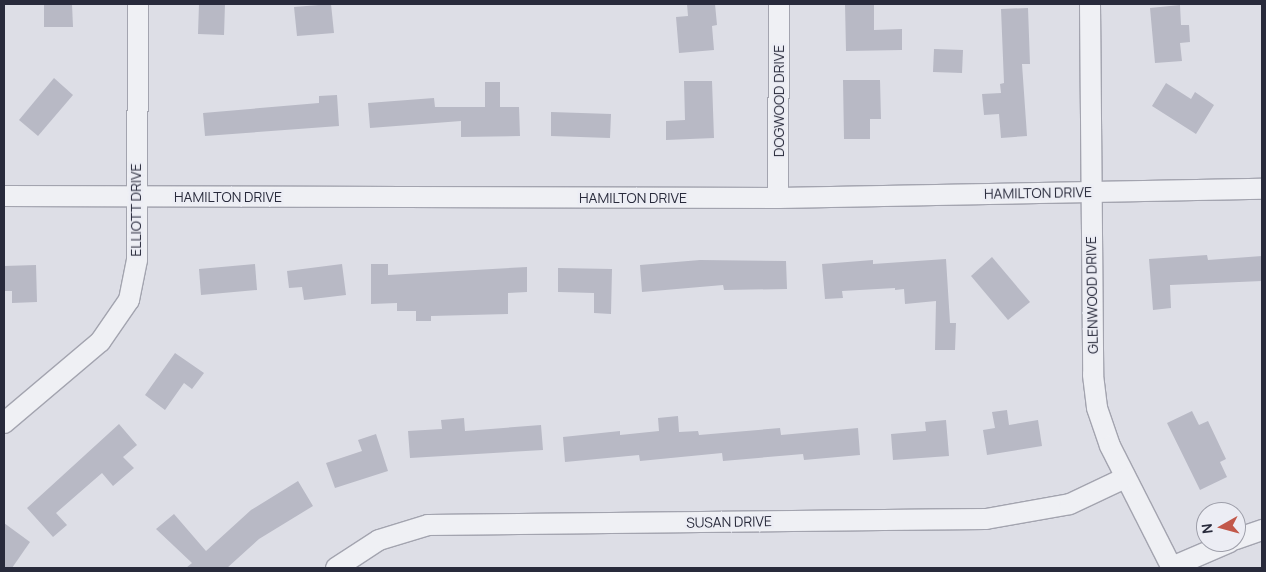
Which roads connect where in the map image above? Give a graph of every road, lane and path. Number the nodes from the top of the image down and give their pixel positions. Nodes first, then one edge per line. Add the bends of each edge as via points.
1 (138, 4) edge
2 (779, 4) edge
3 (1090, 4) edge
4 (1262, 189) edge
5 (1090, 192) junction
6 (4, 196) edge
7 (136, 196) junction
8 (778, 198) junction
9 (4, 422) edge
10 (1125, 478) junction
11 (1262, 530) edge
12 (1246, 536) edge
13 (1208, 552) edge
14 (336, 568) edge
15 (1172, 568) edge

1 - 7 street, ELLIOTT DRIVE
2 - 8 street, DOGWOOD DRIVE
3 - 5 street, GLENWOOD DRIVE
4 - 5 street, HAMILTON DRIVE
5 - 8 street, HAMILTON DRIVE
5 - 10 street, GLENWOOD DRIVE via 1093,375 1097,408
6 - 7 street, HAMILTON DRIVE
7 - 8 street, HAMILTON DRIVE
7 - 9 street, ELLIOTT DRIVE via 137,260 129,300 100,342
10 - 14 street, SUSAN DRIVE via 1070,504 986,519 428,525 379,540
10 - 15 street, GLENWOOD DRIVE
11 - 12 street
13 - 15 street

